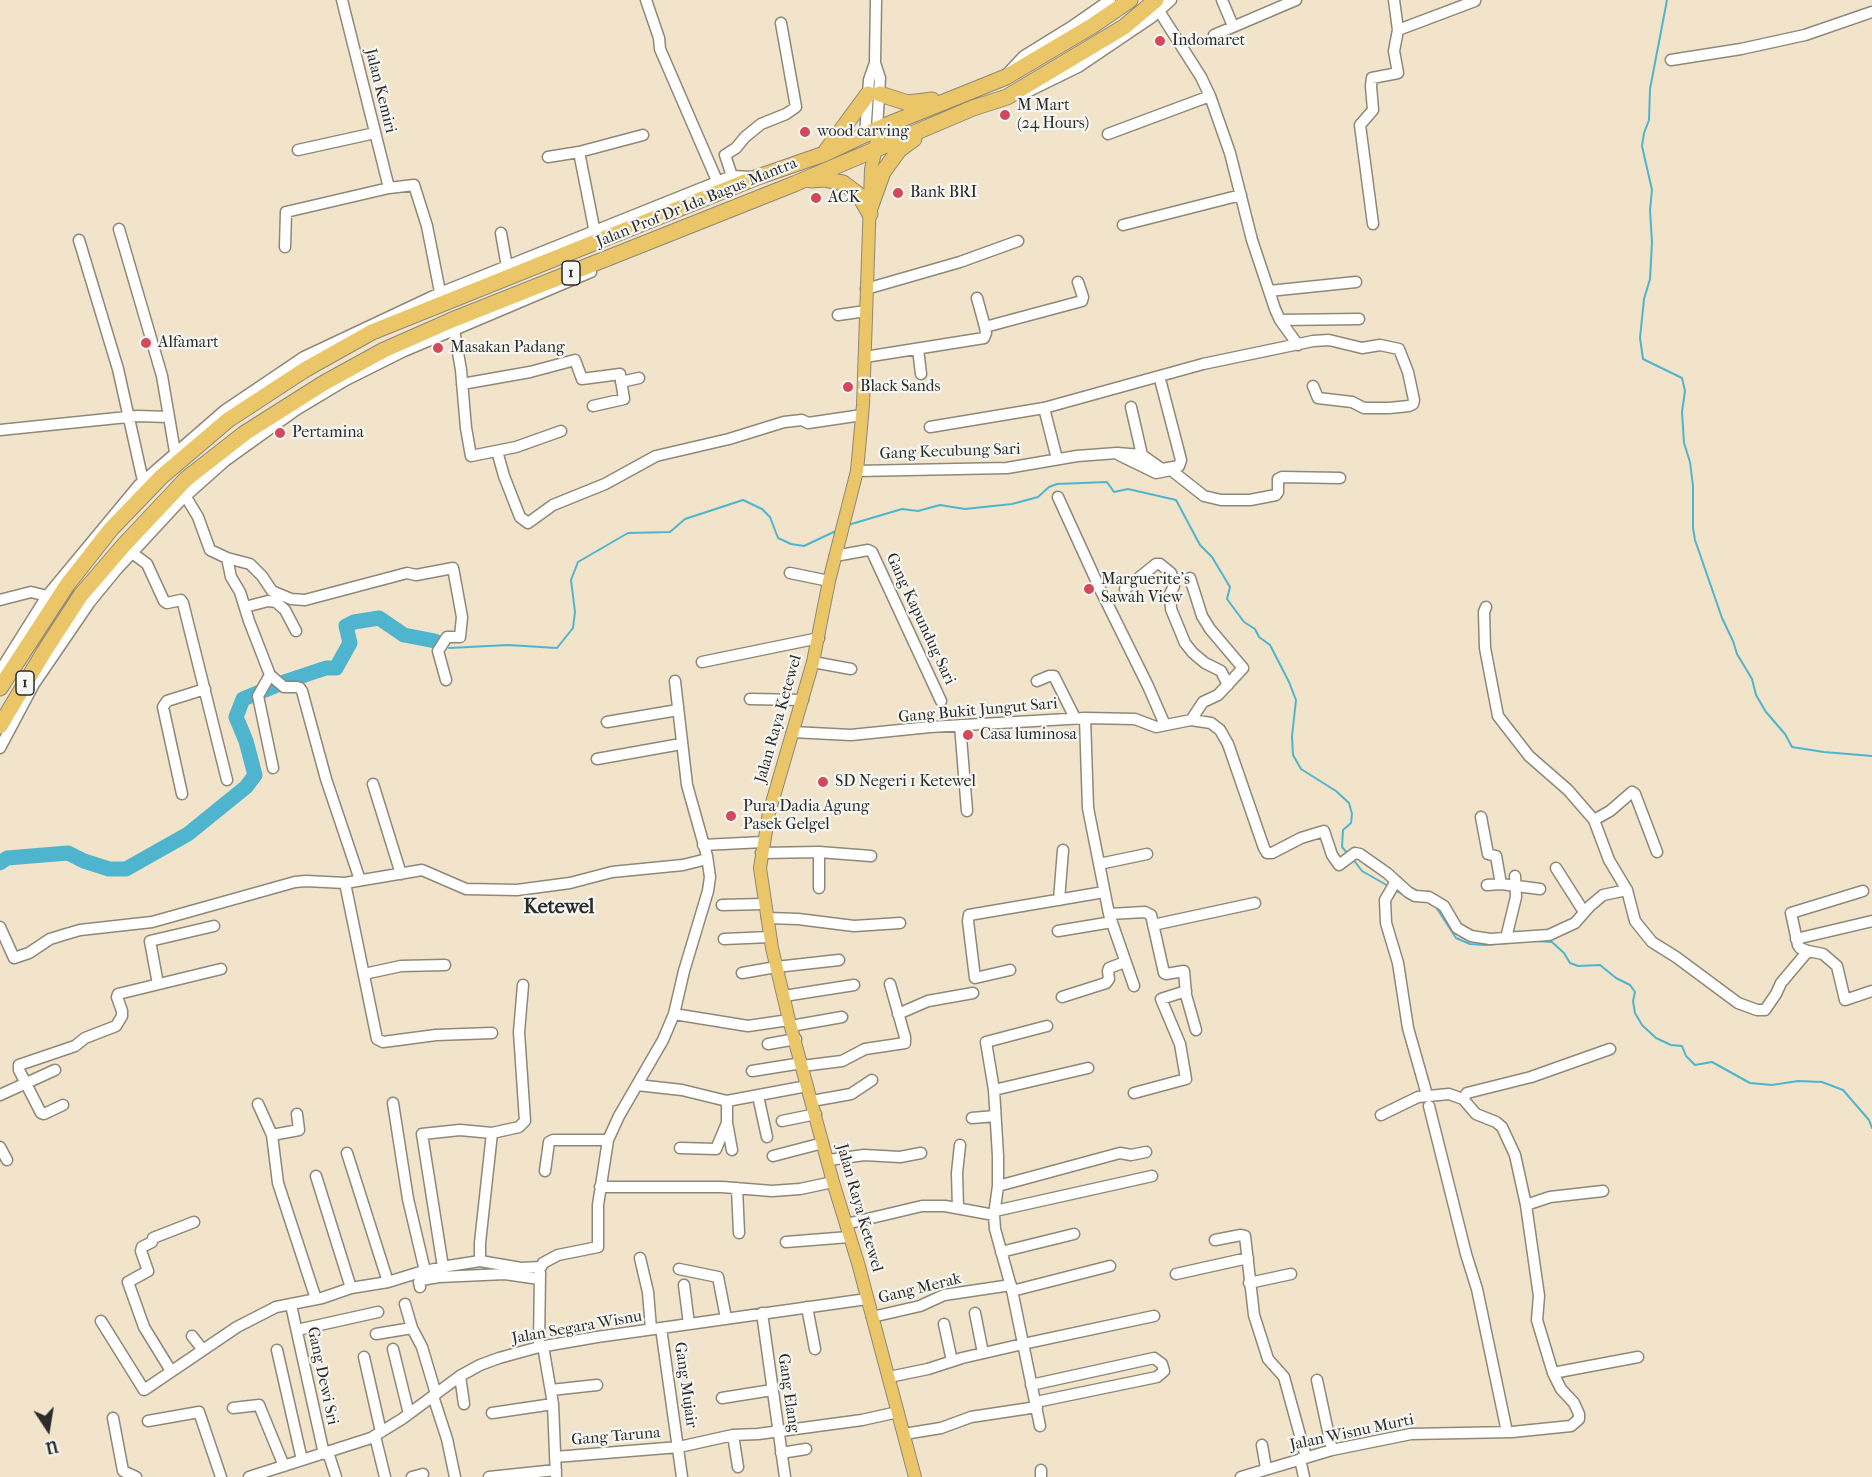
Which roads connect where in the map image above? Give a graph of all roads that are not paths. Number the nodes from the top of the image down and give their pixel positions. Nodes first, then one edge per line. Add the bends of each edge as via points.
1 (342, 0) edge
2 (646, 0) edge
3 (876, 0) edge
4 (1110, 0) edge
5 (1130, 0) edge
6 (1171, 0) edge
7 (1222, 0) edge
8 (1296, 0) edge
9 (1394, 0) edge
10 (1475, 1) edge
11 (1157, 5) edge
12 (1872, 12) edge
13 (781, 23) dead end
14 (1233, 26) junction
15 (1398, 30) junction
16 (1214, 35) dead end
17 (1671, 60) dead end
18 (1006, 77) junction
19 (969, 92) junction
20 (874, 94) junction
21 (1210, 96) junction
22 (972, 108) junction
23 (871, 132) junction
24 (375, 134) junction
25 (1108, 134) dead end
26 (643, 135) dead end
27 (298, 150) dead end
28 (871, 151) junction
29 (579, 152) junction
30 (824, 153) junction
31 (548, 157) dead end
32 (732, 176) junction
33 (755, 178) junction
34 (718, 183) junction
35 (794, 184) junction
36 (389, 188) junction
37 (1241, 195) junction
38 (870, 211) junction
39 (1373, 224) dead end
40 (1123, 225) dead end
41 (119, 230) dead end
42 (595, 232) junction
43 (501, 233) dead end
44 (80, 240) dead end
45 (1018, 241) dead end
46 (285, 247) dead end
47 (507, 267) junction
48 (1078, 282) dead end
49 (1356, 282) dead end
50 (866, 289) junction
51 (1269, 291) junction
52 (442, 298) junction
53 (976, 298) dead end
54 (866, 311) junction
55 (838, 315) dead end
56 (1359, 319) dead end
57 (1281, 320) junction
58 (453, 325) junction
59 (985, 327) junction
60 (1298, 345) junction
61 (918, 350) junction
62 (865, 357) junction
63 (921, 374) dead end
64 (639, 378) dead end
65 (621, 381) junction
66 (1161, 383) dead end
67 (462, 384) junction
68 (1313, 386) dead end
69 (593, 406) dead end
70 (1131, 407) dead end
71 (1044, 408) junction
72 (862, 415) junction
73 (128, 417) junction
74 (169, 417) junction
75 (930, 427) dead end
76 (0, 430) edge
77 (561, 431) dead end
78 (497, 451) junction
79 (175, 452) junction
80 (1117, 453) junction
81 (1142, 455) junction
82 (1057, 459) junction
83 (857, 471) junction
84 (1340, 478) dead end
85 (143, 481) junction
86 (182, 491) junction
87 (1058, 497) dead end
88 (131, 552) junction
89 (835, 556) junction
90 (227, 558) junction
91 (790, 573) dead end
92 (1190, 578) dead end
93 (830, 581) junction
94 (1125, 589) dead end
95 (46, 596) junction
96 (0, 600) edge
97 (244, 607) junction
98 (1486, 607) dead end
99 (296, 631) dead end
100 (37, 632) junction
101 (819, 638) junction
102 (52, 640) junction
103 (702, 662) dead end
104 (813, 662) junction
105 (851, 669) dead end
106 (0, 671) edge
107 (272, 677) junction
108 (446, 680) dead end
109 (675, 681) dead end
110 (1037, 681) dead end
111 (1228, 685) junction
112 (0, 688) edge
113 (205, 689) junction
114 (750, 699) dead end
115 (803, 700) junction
116 (941, 701) dead end
117 (678, 710) junction
118 (1080, 718) junction
119 (1191, 720) junction
120 (607, 722) dead end
121 (960, 725) junction
122 (1165, 725) junction
123 (0, 726) edge
124 (792, 732) junction
125 (681, 744) junction
126 (0, 748) edge
127 (597, 759) dead end
128 (273, 768) dead end
129 (227, 780) dead end
130 (373, 784) dead end
131 (182, 794) dead end
132 (967, 811) dead end
133 (1481, 817) dead end
134 (1594, 820) junction
135 (703, 845) junction
136 (762, 848) junction
137 (1063, 850) dead end
138 (819, 852) junction
139 (1657, 852) dead end
140 (1147, 854) dead end
141 (871, 856) dead end
142 (707, 859) junction
143 (1099, 864) junction
144 (1556, 868) dead end
145 (401, 874) junction
146 (360, 880) junction
147 (1515, 881) junction
148 (345, 882) junction
149 (1501, 884) junction
150 (1393, 885) junction
151 (1487, 885) dead end
152 (819, 888) dead end
153 (1540, 889) dead end
154 (1627, 890) junction
155 (1863, 891) dead end
156 (1104, 892) junction
157 (1059, 900) junction
158 (1255, 903) dead end
159 (764, 904) junction
160 (722, 905) dead end
161 (1584, 912) junction
162 (767, 918) junction
163 (1111, 918) junction
164 (1872, 921) edge
165 (900, 923) dead end
166 (1153, 925) junction
167 (214, 926) dead end
168 (0, 927) edge
169 (1058, 931) dead end
170 (770, 937) junction
171 (1506, 938) junction
172 (724, 939) dead end
173 (1796, 939) junction
174 (1808, 951) junction
175 (838, 960) dead end
176 (1125, 962) junction
177 (445, 965) dead end
178 (776, 967) junction
179 (221, 969) dead end
180 (1010, 970) dead end
181 (742, 973) dead end
182 (364, 974) junction
183 (158, 984) junction
184 (890, 984) dead end
185 (854, 985) dead end
186 (523, 986) dead end
187 (1134, 986) dead end
188 (1186, 991) junction
189 (1872, 991) edge
190 (973, 993) dead end
191 (784, 996) junction
192 (1062, 997) dead end
193 (674, 1014) junction
194 (898, 1014) junction
195 (842, 1017) dead end
196 (790, 1023) junction
197 (1047, 1026) dead end
198 (1196, 1030) dead end
199 (492, 1033) dead end
200 (796, 1039) junction
201 (768, 1044) dead end
202 (1610, 1049) dead end
203 (802, 1064) junction
204 (1088, 1068) dead end
205 (55, 1070) dead end
206 (752, 1071) dead end
207 (872, 1080) dead end
208 (26, 1083) junction
209 (637, 1085) junction
210 (807, 1086) junction
211 (994, 1090) junction
212 (1134, 1093) dead end
213 (0, 1095) edge
214 (758, 1096) junction
215 (1463, 1099) junction
216 (1428, 1100) junction
217 (727, 1101) junction
218 (812, 1101) junction
219 (393, 1103) dead end
220 (258, 1104) dead end
221 (63, 1105) dead end
222 (297, 1114) dead end
223 (816, 1114) junction
224 (1381, 1115) dead end
225 (995, 1116) junction
226 (972, 1118) dead end
227 (782, 1121) dead end
228 (727, 1124) junction
229 (492, 1132) junction
230 (272, 1135) junction
231 (767, 1137) dead end
232 (609, 1140) junction
233 (823, 1143) junction
234 (960, 1145) dead end
235 (0, 1147) edge
236 (680, 1148) dead end
237 (732, 1150) dead end
238 (1146, 1152) dead end
239 (348, 1153) dead end
240 (921, 1153) dead end
241 (773, 1156) dead end
242 (7, 1160) dead end
243 (829, 1160) junction
244 (545, 1171) dead end
245 (316, 1176) dead end
246 (1152, 1176) dead end
247 (833, 1182) junction
248 (998, 1186) junction
249 (600, 1187) junction
250 (736, 1188) junction
251 (1604, 1191) dead end
252 (1526, 1205) junction
253 (958, 1208) junction
254 (994, 1213) junction
255 (194, 1222) dead end
256 (846, 1224) junction
257 (739, 1233) dead end
258 (1074, 1234) dead end
259 (849, 1237) junction
260 (1215, 1240) dead end
261 (786, 1242) dead end
262 (1001, 1252) junction
263 (640, 1258) dead end
264 (1248, 1258) junction
265 (480, 1262) junction
266 (1110, 1266) dead end
267 (541, 1267) junction
268 (443, 1268) junction
269 (679, 1269) dead end
270 (425, 1271) junction
271 (1176, 1274) dead end
272 (1291, 1274) dead end
273 (539, 1279) junction
274 (388, 1282) junction
275 (1250, 1283) junction
276 (684, 1285) dead end
277 (420, 1287) dead end
278 (351, 1288) junction
279 (1012, 1288) junction
280 (316, 1299) junction
281 (867, 1299) junction
282 (405, 1304) dead end
283 (291, 1305) junction
284 (807, 1307) junction
285 (378, 1312) dead end
286 (762, 1313) junction
287 (975, 1313) dead end
288 (1154, 1316) dead end
289 (872, 1317) junction
290 (726, 1318) junction
291 (101, 1321) dead end
292 (689, 1324) junction
293 (944, 1324) dead end
294 (412, 1328) junction
295 (656, 1329) junction
296 (297, 1330) junction
297 (376, 1334) dead end
298 (192, 1336) dead end
299 (1023, 1344) junction
300 (541, 1347) junction
301 (393, 1349) dead end
302 (203, 1350) junction
303 (277, 1350) dead end
304 (815, 1350) dead end
305 (983, 1353) junction
306 (1638, 1356) dead end
307 (364, 1357) dead end
308 (952, 1361) junction
309 (171, 1371) junction
310 (1553, 1373) junction
311 (460, 1376) junction
312 (889, 1377) junction
313 (1317, 1380) dead end
314 (1031, 1384) junction
315 (597, 1385) dead end
316 (551, 1390) junction
317 (772, 1390) junction
318 (434, 1395) junction
319 (722, 1398) dead end
320 (464, 1404) dead end
321 (553, 1404) junction
322 (1036, 1405) junction
323 (234, 1408) dead end
324 (898, 1412) junction
325 (492, 1413) dead end
326 (409, 1414) junction
327 (113, 1418) dead end
328 (148, 1421) dead end
329 (1040, 1426) dead end
330 (778, 1432) junction
331 (1507, 1432) junction
332 (908, 1433) junction
333 (378, 1434) junction
334 (733, 1435) junction
335 (1262, 1445) dead end
336 (679, 1447) junction
337 (806, 1449) dead end
338 (1332, 1450) junction
339 (326, 1453) junction
340 (781, 1453) junction
341 (555, 1457) junction
342 (1303, 1458) junction
343 (302, 1460) junction
344 (284, 1466) junction
345 (738, 1467) dead end
346 (1266, 1468) junction
347 (269, 1473) edge
348 (423, 1474) dead end
349 (556, 1474) edge
350 (136, 1477) edge
351 (221, 1477) edge
352 (249, 1477) edge
353 (336, 1477) edge
354 (385, 1477) edge
355 (412, 1477) edge
356 (455, 1477) edge
357 (489, 1477) edge
358 (682, 1477) edge
359 (785, 1477) edge
360 (915, 1477) edge
361 (1241, 1477) edge
362 (1304, 1477) edge

1 - 24 street, Jalan Kemiri
2 - 34 street via 660,49
3 - 20 street, Jalan Raya Ketewel via 875,63 880,78
4 - 18 street via 1024,56
5 - 18 highway, Jalan Prof Dr Ida Bagus Mantra / 1
6 - 11 street
7 - 14 street
8 - 14 street
9 - 15 street
10 - 15 street
11 - 21 street
11 - 22 highway, Jalan Prof Dr Ida Bagus Mantra / 1 via 1007,97
12 - 17 street via 1805,35
13 - 32 street via 796,107 760,124 725,155
14 - 16 street
15 - 39 street via 1394,51 1398,73 1372,78 1373,110 1360,125
18 - 19 highway, Jalan Prof Dr Ida Bagus Mantra / 1
19 - 20 highway via 914,104
19 - 23 highway, Jalan Prof Dr Ida Bagus Mantra / 1
20 - 23 street, Jalan Raya Ketewel
20 - 30 highway
21 - 25 street
21 - 37 street
22 - 28 highway, Jalan Prof Dr Ida Bagus Mantra / 1
22 - 38 highway via 899,150 883,172
23 - 28 main road, Jalan Raya Ketewel
23 - 30 highway, Jalan Prof Dr Ida Bagus Mantra / 1
24 - 27 street
24 - 36 street, Jalan Kemiri
26 - 29 street
28 - 35 highway, Jalan Prof Dr Ida Bagus Mantra / 1
28 - 38 main road, Jalan Raya Ketewel
29 - 31 street
29 - 42 street
30 - 33 highway, Jalan Prof Dr Ida Bagus Mantra / 1
32 - 33 street
32 - 34 street
33 - 52 highway, Jalan Prof Dr Ida Bagus Mantra / 1
34 - 42 street
35 - 38 highway via 824,179 843,183 859,195
35 - 58 highway, Jalan Prof Dr Ida Bagus Mantra / 1
36 - 46 street via 286,212
36 - 52 street via 414,185
37 - 40 street
37 - 51 street
38 - 50 main road, Jalan Raya Ketewel
41 - 74 street via 162,376
42 - 47 street
43 - 47 street
44 - 73 street
45 - 50 street
47 - 52 street
48 - 59 street via 1082,301
49 - 51 street
50 - 54 main road, Jalan Raya Ketewel
51 - 57 street
52 - 79 street via 304,357 224,411
52 - 100 highway, Jalan Prof Dr Ida Bagus Mantra / 1 via 306,369 228,420 161,477 111,529 67,585
53 - 59 street
54 - 55 street
54 - 62 main road, Jalan Raya Ketewel
56 - 57 street
57 - 60 street
58 - 67 street
58 - 86 highway, Jalan Prof Dr Ida Bagus Mantra / 1 via 384,350 324,383 245,433
59 - 61 street via 984,338
60 - 68 street via 1329,340 1362,348 1380,345 1399,349 1414,400 1409,406 1364,408 1352,402 1318,398
60 - 71 street via 1213,361
61 - 62 street
61 - 63 street
62 - 72 main road, Jalan Raya Ketewel
64 - 65 street
65 - 67 street via 619,373 582,379 573,359 530,372
65 - 69 street via 623,400
66 - 81 street, Gang Kecubung Sari via 1181,464 1162,469
67 - 78 street via 471,456
70 - 81 street
71 - 75 street
71 - 82 street
72 - 78 street via 808,423 784,422 656,456 605,484 553,505 528,523 520,517
72 - 83 main road, Jalan Raya Ketewel
73 - 74 street
73 - 76 street
73 - 85 street
74 - 79 street
77 - 78 street
79 - 85 street
80 - 81 street, Gang Kecubung Sari
80 - 82 street, Gang Kecubung Sari
80 - 84 street via 1156,473 1171,471 1204,496 1221,500 1276,495 1278,479 1282,477
82 - 83 street, Gang Kecubung Sari via 1007,468
83 - 89 main road, Jalan Raya Ketewel
85 - 95 street
86 - 88 street
86 - 90 street via 198,517 210,550
86 - 102 highway, Jalan Prof Dr Ida Bagus Mantra / 1 via 124,544
87 - 122 street
88 - 113 street via 147,564 164,602 182,601
88 - 126 street via 90,602 34,684
89 - 93 main road, Jalan Raya Ketewel
89 - 116 street, Gang Kapundug Sari via 872,552
90 - 97 street
90 - 108 street via 250,564 275,593 305,600 408,573 453,568 462,617 460,636 447,637 438,651
91 - 93 street
92 - 111 street via 1202,616 1243,665
93 - 101 main road, Jalan Raya Ketewel
94 - 111 street via 1156,564 1171,573 1171,609 1185,643 1205,663 1221,670
95 - 96 street via 31,592
95 - 106 street
97 - 99 street via 276,602
97 - 107 street
98 - 134 street via 1485,648 1498,716 1529,756 1568,790
100 - 102 highway
100 - 112 highway, 1
101 - 103 street
101 - 104 main road, Jalan Raya Ketewel
102 - 123 highway, 1
104 - 105 street
104 - 115 main road, Jalan Raya Ketewel
107 - 128 street via 259,694
107 - 146 street via 284,687 302,691
109 - 117 street
110 - 118 street via 1054,676
111 - 119 street via 1203,702
113 - 129 street
113 - 131 street via 167,701 163,707
114 - 115 street
115 - 124 main road, Jalan Raya Ketewel
117 - 120 street
117 - 125 street
118 - 121 street, Gang Bukit Jungut Sari
118 - 122 street, Gang Bukit Jungut Sari via 1135,719 1152,726
118 - 143 street via 1087,801
119 - 122 street
119 - 150 street via 1211,723 1220,730 1268,853 1322,831 1339,866 1360,854
121 - 124 street, Gang Bukit Jungut Sari via 851,735
121 - 132 street
124 - 136 main road, Jalan Raya Ketewel
125 - 127 street
125 - 135 street
130 - 145 street
133 - 149 street via 1488,854 1496,856
134 - 139 street via 1632,792
134 - 154 street via 1609,860
135 - 136 street
135 - 142 street
136 - 138 street
136 - 159 main road, Jalan Raya Ketewel
137 - 157 street
138 - 141 street
138 - 152 street
140 - 143 street
142 - 145 street via 518,890 466,889 426,871
142 - 193 street via 708,891
143 - 156 street
144 - 161 street
145 - 146 street
146 - 148 street
147 - 149 street
147 - 153 street
147 - 171 street via 1514,907
148 - 168 street via 295,882 152,922 80,930 50,939 14,958
148 - 182 street
149 - 151 street
150 - 171 street via 1444,906 1463,933 1484,939
150 - 216 street via 1384,902 1386,923
154 - 161 street via 1603,895
154 - 174 street via 1635,921 1652,942 1738,1003 1757,1010 1765,1010
155 - 173 street via 1791,913
156 - 157 street
156 - 163 street
157 - 180 street via 969,915 975,978
158 - 166 street
159 - 160 street
159 - 162 main road, Jalan Raya Ketewel
161 - 171 street via 1575,923 1549,935
162 - 165 street via 854,926
162 - 170 main road, Jalan Raya Ketewel
163 - 166 street via 1148,912
163 - 169 street
163 - 176 street
164 - 173 street
166 - 188 street via 1164,973 1183,971
167 - 183 street via 150,941
170 - 172 street
170 - 178 main road, Jalan Raya Ketewel
173 - 174 street via 1800,948
174 - 189 street via 1823,954 1837,966 1845,1000
175 - 178 street
176 - 187 street
176 - 192 street via 1109,968 1106,983
177 - 182 street via 401,966
178 - 181 street
178 - 191 main road, Jalan Raya Ketewel
179 - 183 street
182 - 199 street via 380,1042
183 - 208 street via 117,995 122,1016 116,1026 75,1046 20,1065
184 - 194 street
185 - 191 street
186 - 229 street via 519,1032 525,1120 519,1127
188 - 198 street
188 - 212 street via 1161,999 1180,1044 1185,1079
190 - 194 street via 928,1001
191 - 196 main road, Jalan Raya Ketewel
193 - 196 street via 748,1026
193 - 209 street
194 - 203 street via 906,1037 903,1043 865,1050 842,1060
195 - 196 street
196 - 200 main road, Jalan Raya Ketewel
197 - 211 street via 986,1042
200 - 201 street
200 - 203 main road, Jalan Raya Ketewel
202 - 215 street via 1542,1074 1467,1094
203 - 206 street
203 - 210 main road, Jalan Raya Ketewel
204 - 211 street
205 - 208 street
207 - 218 street via 851,1094
208 - 213 street
208 - 221 street via 42,1113
209 - 217 street
209 - 232 street
210 - 214 street
210 - 218 main road, Jalan Raya Ketewel
211 - 225 street
214 - 217 street
214 - 231 street
215 - 216 street via 1449,1094
215 - 252 street via 1476,1114 1502,1127 1515,1155
216 - 224 street via 1418,1097
216 - 331 street via 1477,1289
217 - 228 street
218 - 223 main road, Jalan Raya Ketewel
219 - 270 street via 408,1199
220 - 230 street
222 - 230 street via 299,1130
223 - 227 street
223 - 233 main road, Jalan Raya Ketewel
225 - 226 street
225 - 248 street
228 - 236 street via 716,1149
228 - 237 street
229 - 265 street
229 - 268 street via 460,1130 422,1135
230 - 280 street via 278,1183
232 - 244 street via 553,1140 549,1142
232 - 249 street
233 - 241 street
233 - 243 main road, Jalan Raya Ketewel
234 - 253 street
235 - 242 street
238 - 248 street via 1120,1153
239 - 274 street
240 - 243 street
243 - 247 main road, Jalan Raya Ketewel
245 - 278 street
246 - 254 street
247 - 250 street via 772,1191
247 - 256 main road, Jalan Raya Ketewel
248 - 254 street
249 - 250 street
249 - 267 street via 598,1246 558,1255
250 - 257 street
251 - 252 street via 1550,1197
252 - 310 street via 1539,1296 1537,1320
253 - 254 street
253 - 256 street via 922,1206
254 - 262 street
255 - 309 street via 153,1238 142,1247 148,1271 128,1282 144,1328
256 - 259 main road, Jalan Raya Ketewel
258 - 262 street
259 - 261 street
259 - 281 main road, Jalan Raya Ketewel
260 - 264 street via 1245,1236
262 - 279 street
263 - 295 street, Gang Mujair
264 - 271 street
264 - 275 street
265 - 267 street
265 - 268 street
266 - 279 street, Gang Merak
267 - 273 street
268 - 270 street
269 - 290 street via 718,1277
270 - 274 street
272 - 275 street
273 - 277 street via 505,1274 439,1277 421,1280
273 - 300 street
274 - 278 street
275 - 342 street via 1254,1315 1268,1358 1284,1377
276 - 292 street
278 - 280 street
279 - 289 street, Gang Merak via 948,1294 920,1306
279 - 299 street
280 - 283 street
281 - 284 street, Jalan Segara Wisnu
281 - 289 main road, Jalan Raya Ketewel
282 - 294 street
283 - 296 street, Gang Dewi Sri
283 - 302 street via 276,1307
284 - 286 street, Jalan Segara Wisnu
284 - 304 street
285 - 296 street
286 - 290 street, Jalan Segara Wisnu
286 - 317 street, Gang Elang
287 - 305 street
288 - 299 street
289 - 312 main road, Jalan Raya Ketewel
290 - 292 street, Jalan Segara Wisnu
291 - 309 street via 143,1390
292 - 295 street, Jalan Segara Wisnu
293 - 308 street
294 - 297 street
294 - 318 street via 422,1347
295 - 300 street, Jalan Segara Wisnu
295 - 336 street, Gang Mujair
296 - 339 street, Gang Dewi Sri
298 - 302 street
299 - 305 street
299 - 314 street
300 - 311 street, Jalan Segara Wisnu via 489,1362
300 - 316 street
301 - 326 street
302 - 309 street
303 - 343 street
305 - 308 street
306 - 310 street
307 - 333 street
308 - 312 street
310 - 331 street, Jalan Wisnu Murti via 1576,1406 1580,1416 1577,1422
311 - 318 street, Jalan Segara Wisnu
311 - 320 street
312 - 324 main road, Jalan Raya Ketewel
313 - 338 street
314 - 322 street
314 - 322 street via 1154,1359 1164,1371 1157,1377
315 - 316 street
316 - 321 street
317 - 319 street
317 - 330 street, Gang Elang
318 - 326 street, Jalan Segara Wisnu
318 - 356 street
321 - 325 street
321 - 341 street
322 - 329 street
322 - 332 street
323 - 344 street via 259,1406
324 - 330 street, Gang Taruna
324 - 332 main road, Jalan Raya Ketewel
326 - 333 street, Jalan Segara Wisnu
327 - 350 street via 123,1471
328 - 351 street via 199,1412
330 - 334 street, Gang Taruna
330 - 340 street, Gang Elang
331 - 338 street, Jalan Wisnu Murti via 1419,1434
332 - 360 main road, Jalan Raya Ketewel
333 - 339 street, Jalan Segara Wisnu
333 - 354 street
334 - 336 street, Gang Taruna
334 - 345 street
335 - 346 street
336 - 341 street, Gang Taruna
336 - 358 street, Gang Mujair
337 - 340 street
338 - 342 street, Jalan Wisnu Murti
339 - 343 street, Jalan Segara Wisnu
339 - 353 street, Gang Dewi Sri
340 - 359 street, Gang Elang
341 - 349 street
342 - 346 street, Jalan Wisnu Murti
342 - 362 street
343 - 344 street, Jalan Segara Wisnu
344 - 347 street, Jalan Segara Wisnu
346 - 361 street, Jalan Wisnu Murti
347 - 352 street, Jalan Segara Wisnu
348 - 355 street
349 - 357 street

